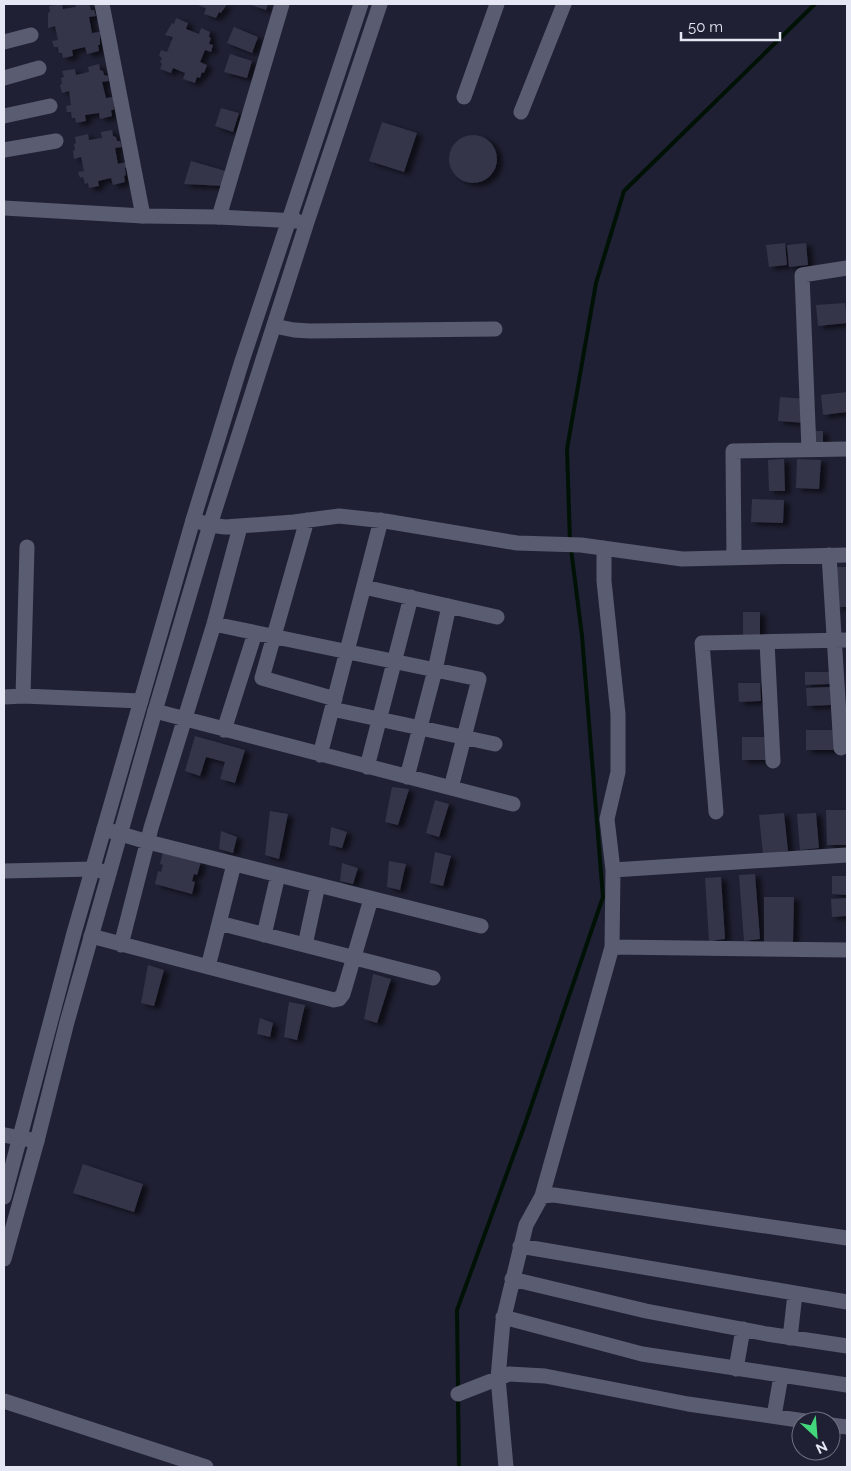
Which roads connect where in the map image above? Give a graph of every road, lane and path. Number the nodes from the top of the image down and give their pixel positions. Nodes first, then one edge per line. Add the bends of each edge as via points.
1 (102, 4) edge
2 (282, 4) edge
3 (360, 4) edge
4 (380, 4) edge
5 (497, 4) edge
6 (564, 4) edge
7 (31, 35) dead end
8 (4, 42) edge
9 (39, 68) dead end
10 (4, 78) edge
11 (464, 97) dead end
12 (50, 106) dead end
13 (521, 112) dead end
14 (4, 116) edge
15 (56, 141) dead end
16 (4, 150) edge
17 (4, 208) edge
18 (143, 216) junction
19 (220, 217) junction
20 (288, 220) junction
21 (307, 222) junction
22 (847, 268) edge
23 (274, 326) junction
24 (494, 329) dead end
25 (847, 449) edge
26 (809, 450) junction
27 (193, 520) junction
28 (307, 520) junction
29 (381, 520) junction
30 (210, 525) junction
31 (240, 527) junction
32 (27, 547) dead end
33 (604, 548) junction
34 (828, 555) junction
35 (847, 555) edge
36 (734, 557) junction
37 (364, 587) junction
38 (411, 597) junction
39 (449, 606) junction
40 (497, 617) dead end
41 (214, 624) junction
42 (255, 633) junction
43 (274, 637) junction
44 (841, 640) edge
45 (766, 642) junction
46 (347, 652) junction
47 (395, 662) junction
48 (436, 670) junction
49 (23, 696) junction
50 (4, 697) edge
51 (141, 700) junction
52 (334, 704) junction
53 (155, 712) junction
54 (184, 719) junction
55 (380, 719) junction
56 (420, 728) junction
57 (224, 730) junction
58 (464, 737) junction
59 (495, 744) dead end
60 (841, 748) dead end
61 (320, 755) junction
62 (773, 761) dead end
63 (367, 767) junction
64 (407, 777) junction
65 (451, 788) junction
66 (513, 804) dead end
67 (716, 812) dead end
68 (104, 829) junction
69 (121, 834) junction
70 (148, 842) junction
71 (847, 855) edge
72 (234, 864) junction
73 (93, 869) junction
74 (612, 870) junction
75 (4, 871) edge
76 (109, 873) junction
77 (278, 875) junction
78 (318, 885) junction
79 (371, 899) junction
80 (219, 924) junction
81 (481, 926) dead end
82 (264, 935) junction
83 (91, 936) junction
84 (121, 945) junction
85 (305, 946) junction
86 (612, 947) junction
87 (847, 950) edge
88 (354, 958) junction
89 (208, 967) junction
90 (433, 978) dead end
91 (4, 1135) edge
92 (19, 1137) junction
93 (37, 1141) junction
94 (542, 1196) junction
95 (4, 1197) edge
96 (847, 1238) edge
97 (520, 1246) junction
98 (4, 1259) edge
99 (512, 1279) junction
100 (795, 1294) junction
101 (847, 1302) edge
102 (503, 1316) junction
103 (743, 1330) junction
104 (790, 1338) junction
105 (847, 1346) edge
106 (736, 1369) junction
107 (781, 1376) junction
108 (498, 1378) junction
109 (847, 1385) edge
110 (458, 1394) dead end
111 (4, 1401) edge
112 (774, 1416) junction
113 (791, 1419) edge
114 (206, 1467) edge
115 (506, 1467) edge

1 - 18 street
2 - 19 street
3 - 20 street
4 - 21 street
5 - 11 street
6 - 13 street
7 - 8 street
9 - 10 street
12 - 14 street
15 - 16 street
17 - 18 street
18 - 19 street
19 - 20 street
20 - 21 street
20 - 27 street
21 - 23 street
22 - 26 street via 802,275
23 - 24 street via 310,331
23 - 30 street
25 - 26 street
26 - 36 street via 733,451
27 - 30 street
27 - 51 street
28 - 29 street via 339,516
28 - 31 street
28 - 43 street
29 - 33 street via 528,544
29 - 37 street
30 - 31 street
30 - 53 street
31 - 41 street
32 - 49 street
33 - 36 street via 682,559
33 - 74 street via 604,581 618,714 618,772 607,819
34 - 35 street
34 - 36 street
34 - 44 street
37 - 38 street
37 - 46 street
38 - 39 street
38 - 47 street
39 - 40 street
39 - 48 street
41 - 42 street
41 - 54 street
42 - 43 street
42 - 57 street
43 - 46 street
43 - 52 street via 262,678
44 - 45 street
44 - 60 street
45 - 62 street
45 - 67 street via 702,643
46 - 47 street
46 - 52 street
47 - 48 street
47 - 55 street
48 - 56 street
48 - 58 street via 478,679
49 - 50 street
49 - 51 street
51 - 68 street
52 - 55 street
52 - 61 street
53 - 54 street
53 - 69 street
54 - 57 street
54 - 70 street
55 - 56 street
55 - 63 street
56 - 58 street
56 - 64 street
57 - 61 street
58 - 59 street
58 - 65 street
61 - 63 street
63 - 64 street
64 - 65 street
65 - 66 street
68 - 69 street
68 - 73 street
69 - 70 street
69 - 76 street
70 - 72 street
70 - 84 street
71 - 74 street
72 - 77 street
72 - 80 street
73 - 75 street
73 - 76 street
73 - 92 street
74 - 86 street
76 - 83 street
77 - 78 street
77 - 82 street
78 - 79 street
78 - 85 street
79 - 81 street
79 - 88 street
80 - 82 street
80 - 89 street
82 - 85 street
83 - 84 street
83 - 93 street
84 - 89 street
85 - 88 street
86 - 87 street
86 - 94 street
88 - 89 street via 343,994 334,1000
88 - 90 street
91 - 92 street
92 - 93 street
92 - 95 street
93 - 98 street
94 - 96 street via 554,1195
94 - 97 street via 526,1225
97 - 99 street
97 - 100 street
99 - 102 street
99 - 103 street
100 - 101 street
100 - 104 street
102 - 106 street via 642,1354
102 - 108 street
103 - 104 street
103 - 106 street
104 - 105 street
106 - 107 street
107 - 109 street
107 - 112 street
108 - 110 street
108 - 112 street via 509,1374 545,1376 688,1404
108 - 115 street
111 - 114 street
112 - 113 street

